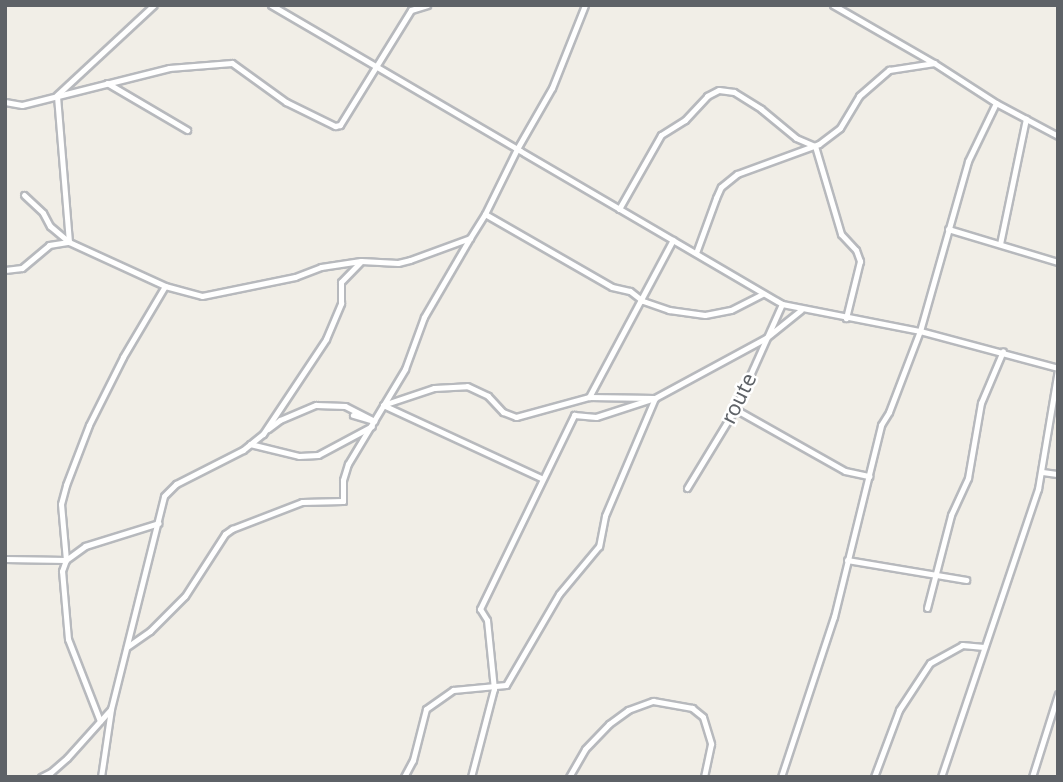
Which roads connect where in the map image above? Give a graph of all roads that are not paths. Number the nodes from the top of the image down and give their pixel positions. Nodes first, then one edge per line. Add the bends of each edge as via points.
1 (154, 5) edge
2 (271, 5) edge
3 (426, 5) edge
4 (585, 5) edge
5 (833, 5) edge
6 (934, 63) junction
7 (374, 67) junction
8 (107, 83) junction
9 (57, 95) junction
10 (5, 102) edge
11 (996, 103) junction
12 (1026, 119) junction
13 (187, 130) dead end
14 (1058, 136) edge
15 (815, 146) junction
16 (517, 149) junction
17 (24, 195) dead end
18 (619, 209) junction
19 (485, 214) junction
20 (948, 229) junction
21 (470, 238) junction
22 (673, 240) junction
23 (69, 242) junction
24 (1000, 244) junction
25 (696, 253) junction
26 (361, 261) junction
27 (1058, 262) edge
28 (5, 270) edge
29 (165, 286) junction
30 (762, 294) junction
31 (641, 300) junction
32 (782, 304) junction
33 (801, 310) junction
34 (846, 318) junction
35 (919, 331) junction
36 (766, 338) junction
37 (1003, 351) junction
38 (1058, 369) edge
39 (589, 397) junction
40 (655, 398) junction
41 (383, 405) junction
42 (734, 409) junction
43 (353, 415) dead end
44 (373, 423) junction
45 (263, 434) junction
46 (250, 444) junction
47 (1043, 472) junction
48 (1058, 474) edge
49 (869, 476) junction
50 (541, 478) junction
51 (687, 488) dead end
52 (159, 523) junction
53 (5, 559) edge
54 (66, 560) junction
55 (847, 560) junction
56 (937, 575) junction
57 (966, 580) dead end
58 (927, 608) dead end
59 (127, 647) junction
60 (984, 647) junction
61 (494, 689) junction
62 (1058, 694) edge
63 (111, 709) junction
64 (1050, 719) junction
65 (100, 721) junction
66 (1058, 722) edge
67 (41, 777) edge
68 (101, 777) edge
69 (404, 777) edge
70 (471, 777) edge
71 (569, 777) edge
72 (704, 777) edge
73 (781, 777) edge
74 (874, 777) edge
75 (941, 777) edge
76 (1032, 777) edge

1 - 9 street
2 - 7 street
3 - 7 street via 411,10
4 - 16 street via 552,88
5 - 6 street
6 - 11 street
6 - 15 street via 889,70 859,96 840,128
7 - 8 street via 344,121 335,126 286,102 232,63 185,65
7 - 16 street
8 - 9 street
8 - 13 street
9 - 10 street via 22,106
9 - 23 street
11 - 12 street
11 - 20 street via 968,160
12 - 14 street
12 - 24 street
15 - 18 street via 796,138 734,92 719,90 661,135
15 - 25 street via 737,174 721,187
15 - 34 street via 841,234 860,261
16 - 18 street
16 - 19 street
17 - 23 street
18 - 22 street
19 - 21 street
19 - 31 street
20 - 24 street
20 - 35 street
21 - 26 street via 398,263
21 - 41 street via 424,317 405,369
22 - 25 street
22 - 31 street
23 - 28 street via 49,245 22,268
23 - 29 street
24 - 27 street
25 - 30 street
26 - 29 street via 202,296
26 - 45 street via 341,282 341,303 326,339
29 - 54 street via 89,425 66,485 61,504
30 - 31 street via 731,310 705,315
30 - 32 street
31 - 39 street
32 - 33 street
32 - 36 street, route
33 - 34 street
33 - 36 street
34 - 35 street
35 - 37 street
35 - 49 street via 881,425
36 - 40 street
36 - 42 street, route
37 - 38 street
37 - 56 street via 981,402 968,478 951,515
38 - 47 street
39 - 40 street
39 - 41 street via 516,417 467,386 434,388
40 - 50 street via 596,417 574,415
40 - 61 street via 605,516 599,546 559,594 506,685
41 - 44 street
41 - 50 street
42 - 49 street via 845,471
42 - 51 street, route
43 - 44 street
44 - 45 street via 345,406 316,405 280,420
44 - 46 street via 318,455 299,456
44 - 59 street via 348,464 342,501 302,502 232,529 185,596
45 - 46 street
46 - 52 street via 168,490
47 - 48 street
47 - 60 street
49 - 55 street
50 - 61 street via 480,609 487,620
52 - 54 street via 101,539
52 - 59 street
53 - 54 street
54 - 65 street via 62,571 68,639
55 - 56 street
55 - 73 street via 834,617
56 - 57 street
56 - 58 street
59 - 63 street
60 - 74 street via 962,645 930,663 899,710
60 - 75 street
61 - 69 street via 453,690 426,709
61 - 70 street
62 - 64 street
63 - 65 street
63 - 68 street
64 - 66 street
64 - 76 street
65 - 67 street via 67,758
71 - 72 street via 585,749 609,724 628,710 653,701 692,708 704,717 711,744

